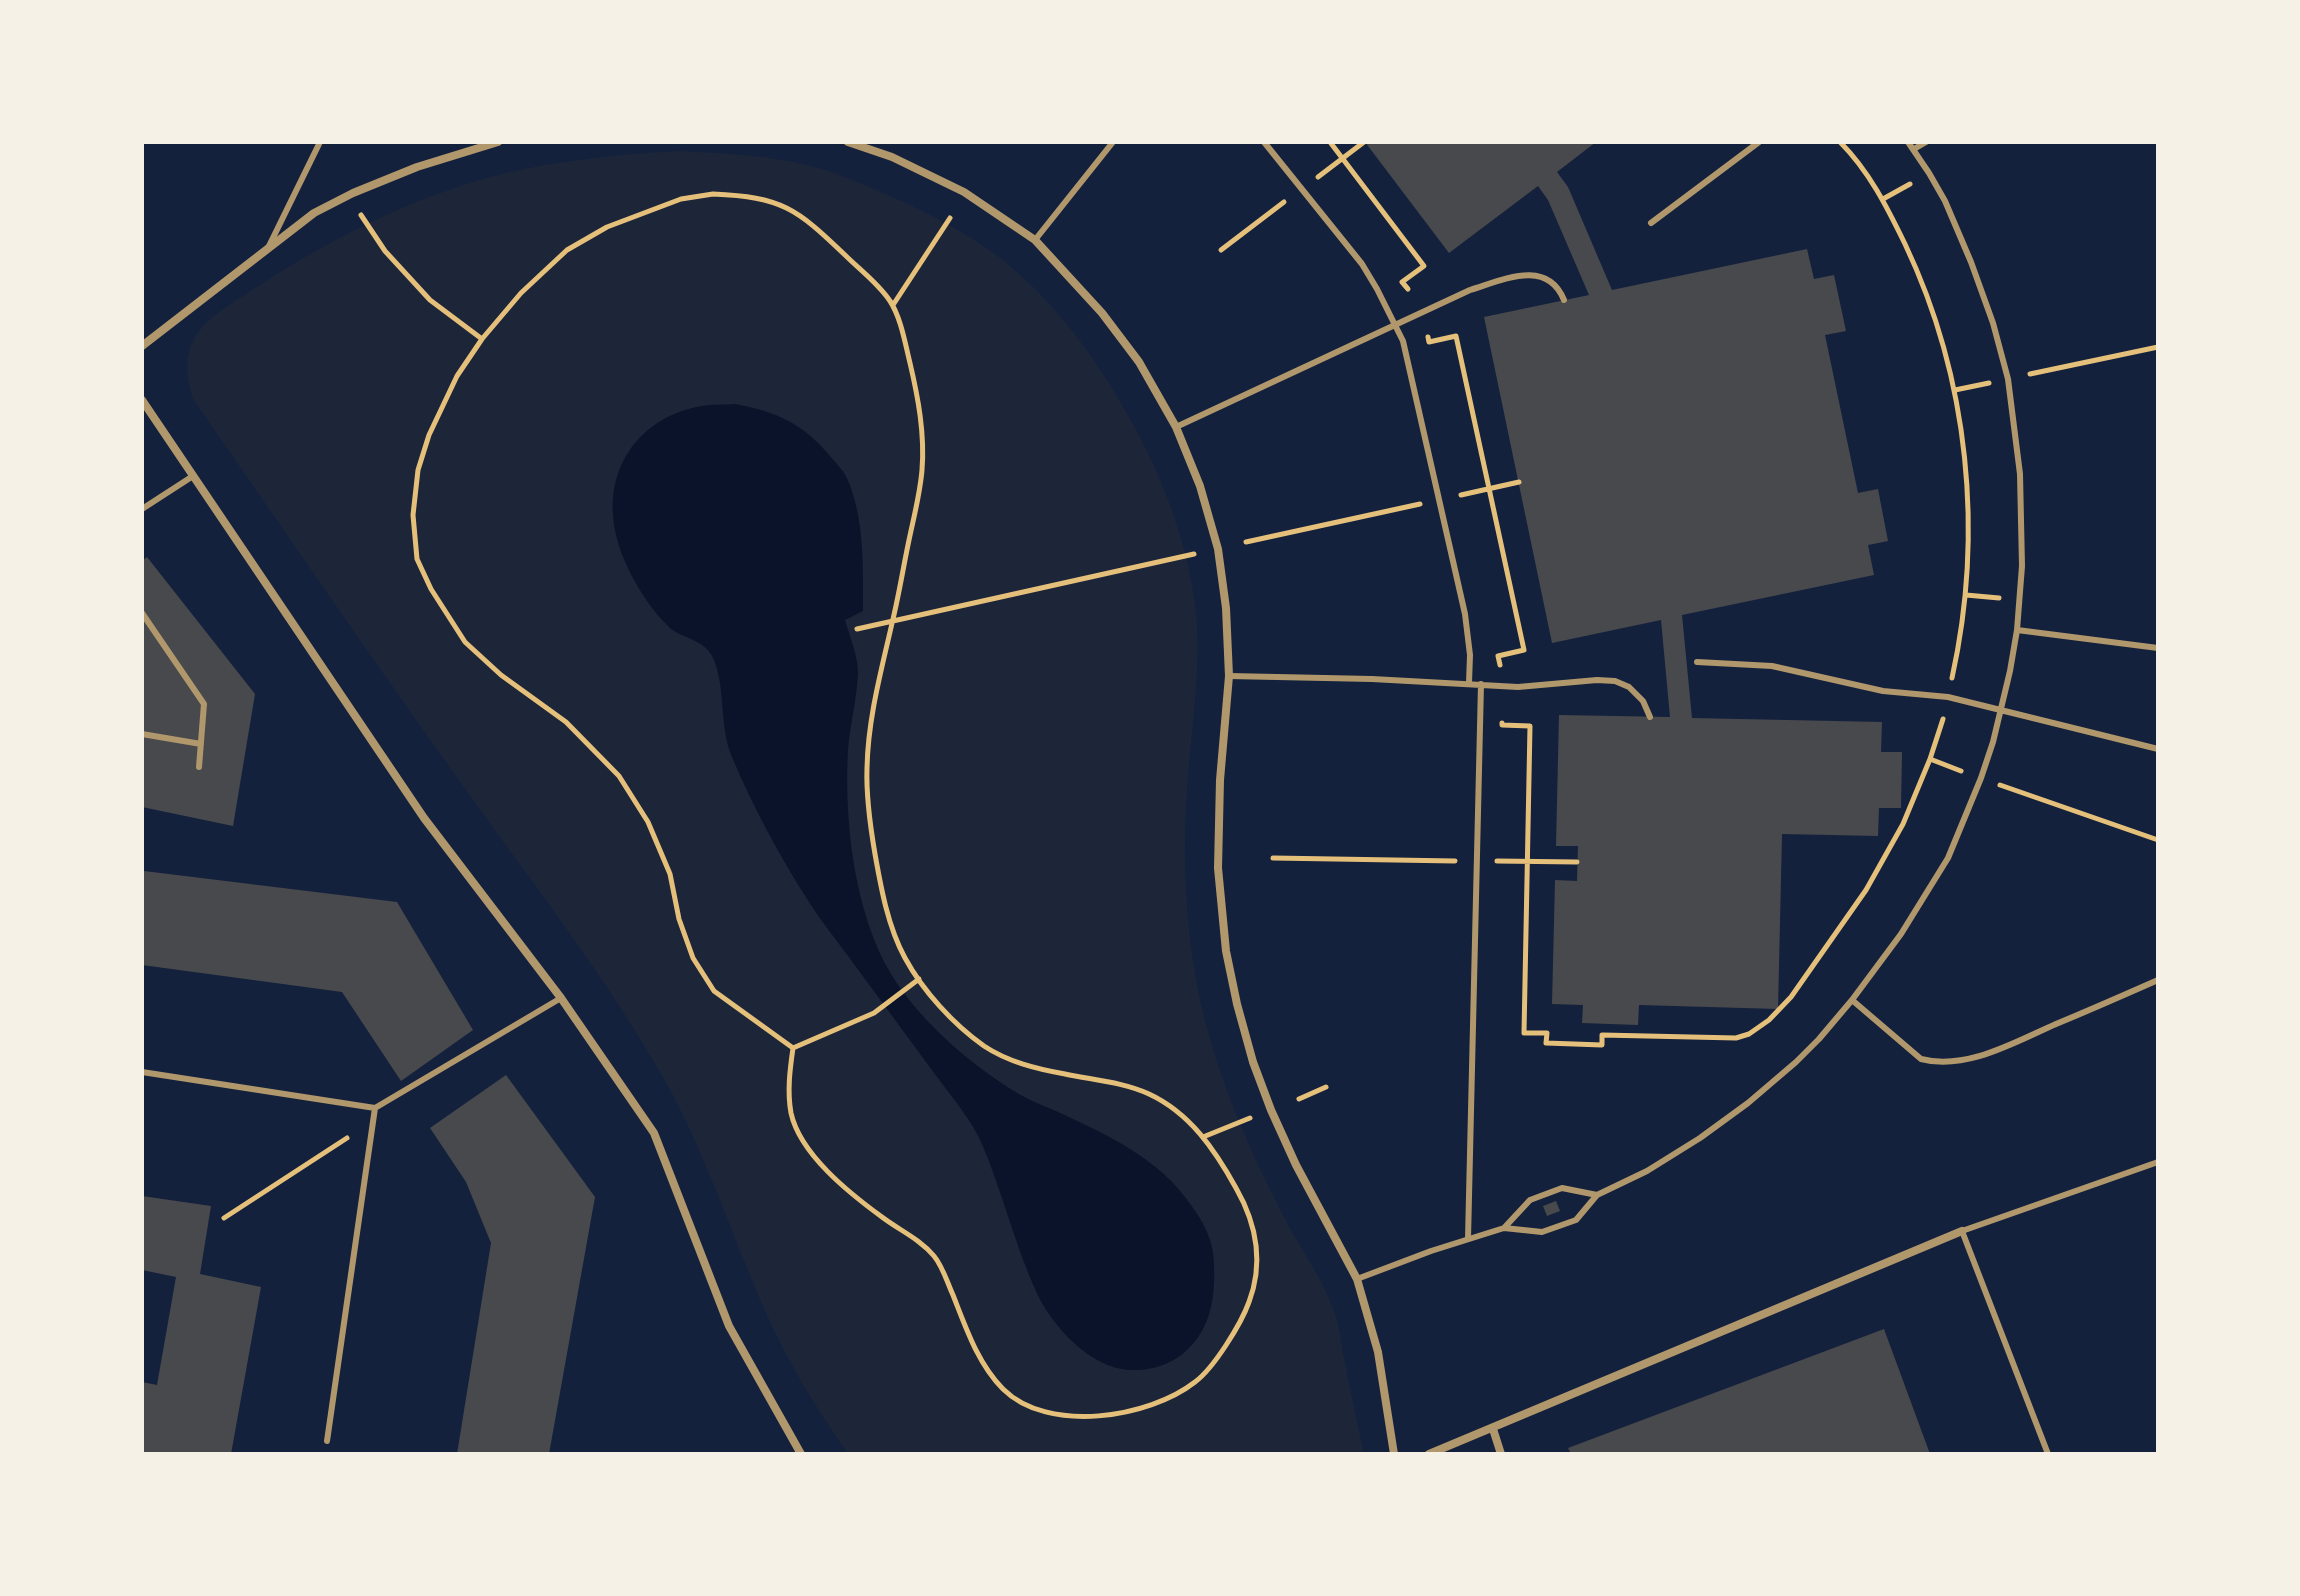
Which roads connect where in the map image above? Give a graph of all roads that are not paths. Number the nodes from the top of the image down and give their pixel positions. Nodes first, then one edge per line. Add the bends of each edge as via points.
1 (320, 142) edge
2 (498, 142) edge
3 (848, 142) edge
4 (1113, 142) edge
5 (1264, 142) edge
6 (1759, 142) edge
7 (1908, 142) edge
8 (1926, 142) edge
9 (1914, 149) junction
10 (1651, 223) dead end
11 (1035, 240) junction
12 (267, 250) junction
13 (1564, 300) dead end
14 (1395, 324) junction
15 (142, 346) edge
16 (142, 400) edge
17 (1176, 427) junction
18 (193, 476) junction
19 (142, 509) edge
20 (142, 613) edge
21 (2017, 630) junction
22 (2158, 648) edge
23 (1697, 662) dead end
24 (1229, 676) junction
25 (1469, 683) junction
26 (1481, 684) junction
27 (2001, 710) junction
28 (1650, 717) dead end
29 (142, 734) edge
30 (201, 744) junction
31 (2158, 749) edge
32 (199, 767) dead end
33 (2158, 980) edge
34 (561, 998) junction
35 (1852, 1000) junction
36 (142, 1072) edge
37 (375, 1108) junction
38 (2158, 1162) edge
39 (1597, 1195) junction
40 (1504, 1228) junction
41 (1962, 1231) junction
42 (1468, 1239) junction
43 (1357, 1279) junction
44 (1493, 1429) junction
45 (327, 1441) dead end
46 (801, 1454) edge
47 (1394, 1454) edge
48 (1429, 1454) edge
49 (1501, 1454) edge
50 (2048, 1454) edge

1 - 12 lane
2 - 12 street via 353,193 314,213
3 - 11 street via 964,192
4 - 11 lane
5 - 14 lane via 1362,264
6 - 10 lane
7 - 9 lane
8 - 9 lane
9 - 21 lane via 1945,201 1971,262 2008,379 2020,474
11 - 17 street via 1130,350
12 - 15 street
13 - 14 lane via 1549,279 1518,275
14 - 17 lane
14 - 25 lane via 1411,371 1465,614
16 - 18 street
17 - 24 street via 1218,549
18 - 19 lane
18 - 34 street via 424,818
20 - 30 lane via 204,704
21 - 22 lane
21 - 27 lane
23 - 27 lane via 1772,666
24 - 25 lane
24 - 43 street via 1218,868 1237,1004 1271,1110
25 - 26 lane
26 - 28 lane via 1615,681 1643,701
26 - 42 lane
27 - 31 lane
27 - 35 lane via 1981,778 1948,858
29 - 30 lane
30 - 32 lane
33 - 35 lane via 2001,1048 1934,1063 1921,1059
34 - 37 lane
34 - 46 street via 654,1133 729,1326
35 - 39 lane via 1796,1062 1748,1103 1674,1155
36 - 37 lane
37 - 45 lane
38 - 41 lane
39 - 40 lane via 1576,1220 1542,1232
39 - 40 lane via 1562,1188 1530,1200
40 - 42 lane
41 - 44 street
41 - 50 lane
42 - 43 lane
43 - 47 street via 1378,1352
44 - 48 street
44 - 49 street

